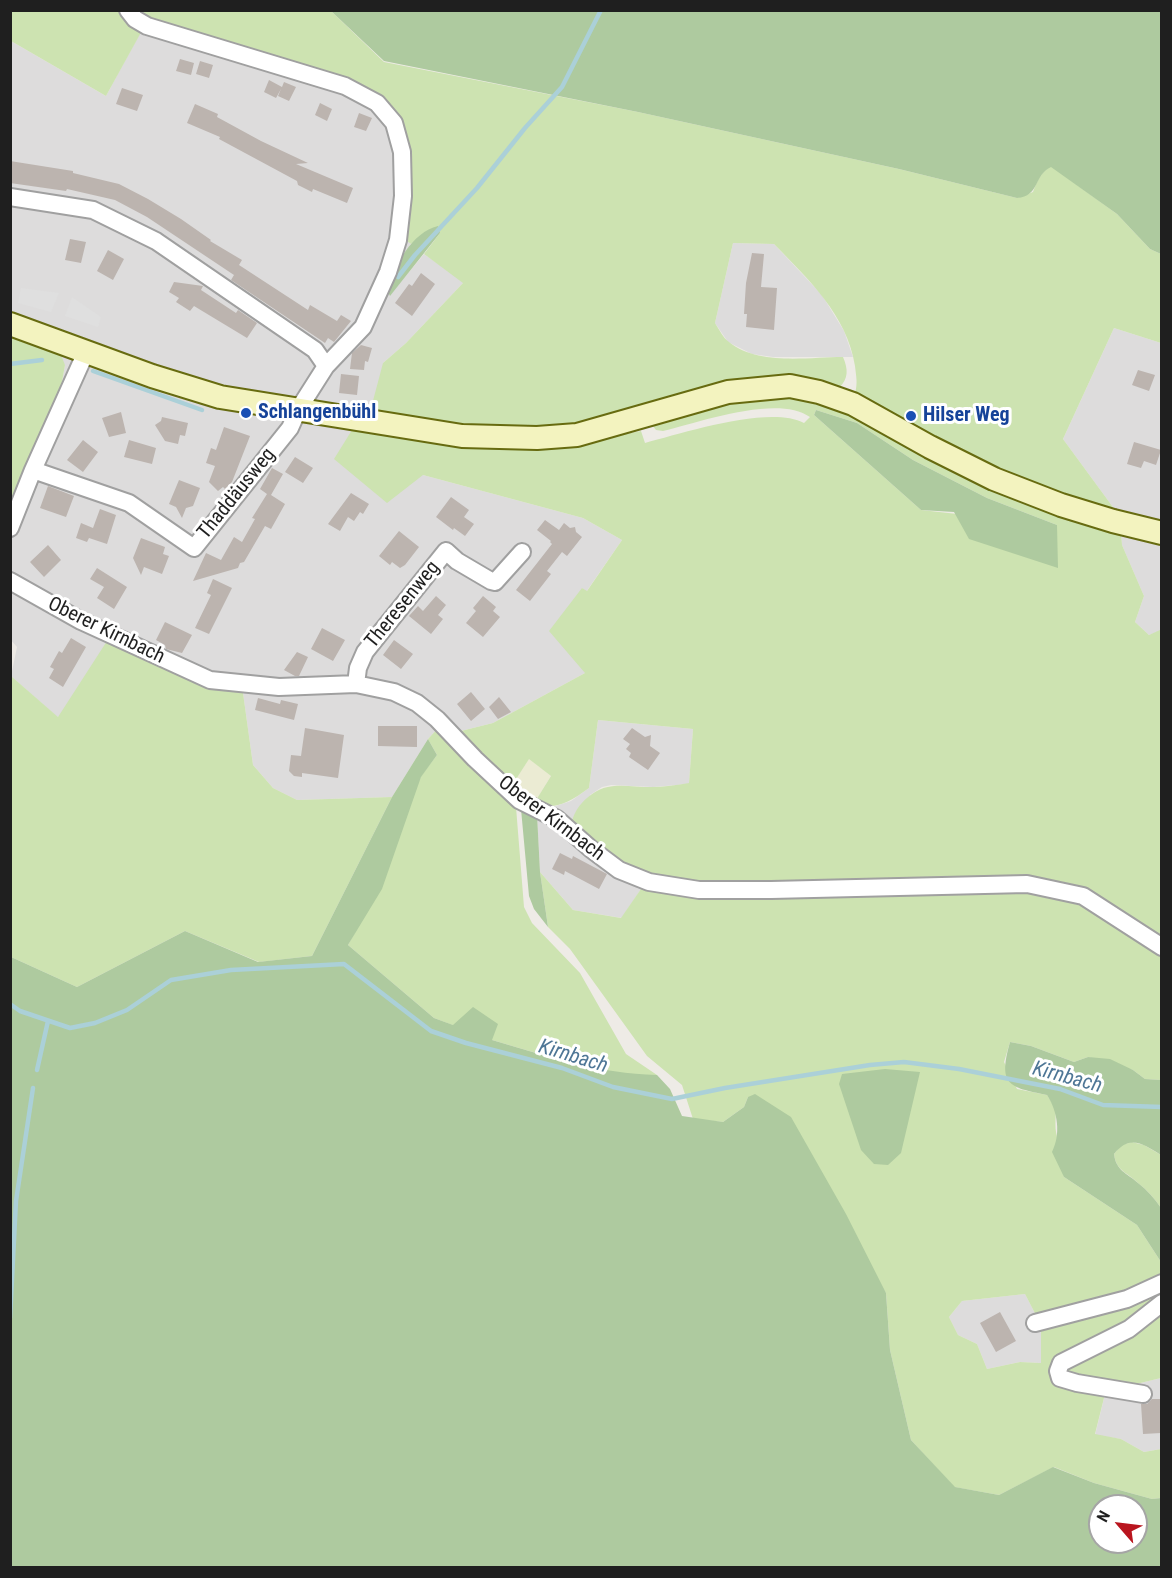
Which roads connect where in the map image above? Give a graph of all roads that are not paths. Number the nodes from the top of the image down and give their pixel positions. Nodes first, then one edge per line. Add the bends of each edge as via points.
1 (128, 10) edge
2 (10, 197) edge
3 (10, 324) edge
4 (86, 352) junction
5 (326, 366) junction
6 (298, 410) junction
7 (33, 470) junction
8 (10, 528) edge
9 (1161, 533) edge
10 (522, 552) dead end
11 (10, 581) edge
12 (356, 684) junction
13 (1161, 947) edge
14 (1161, 1283) edge
15 (1161, 1303) edge
16 (1035, 1323) dead end
17 (1143, 1394) dead end

1 - 5 street via 141,22 162,31 345,86 377,103 394,123 402,152 398,240 363,327
2 - 5 street via 93,210 156,241 315,350
3 - 4 main road
4 - 6 main road via 220,397
4 - 7 street
5 - 6 street
6 - 7 street, Thaddäusweg via 290,428 194,548 129,503
6 - 9 main road via 462,436 537,438 577,435 728,392 790,386 853,404 994,479 1072,508
7 - 8 street
10 - 12 street, Theresenweg via 495,582 446,551 365,652
11 - 12 street, Oberer Kirnbach via 81,621 210,680 279,687
12 - 13 street, Oberer Kirnbach via 394,692 417,703 519,800 557,819 619,870 648,882 699,890 1027,884 1083,896
14 - 16 street via 1127,1299
15 - 17 street via 1130,1329 1060,1363 1058,1371 1060,1377 1077,1383

